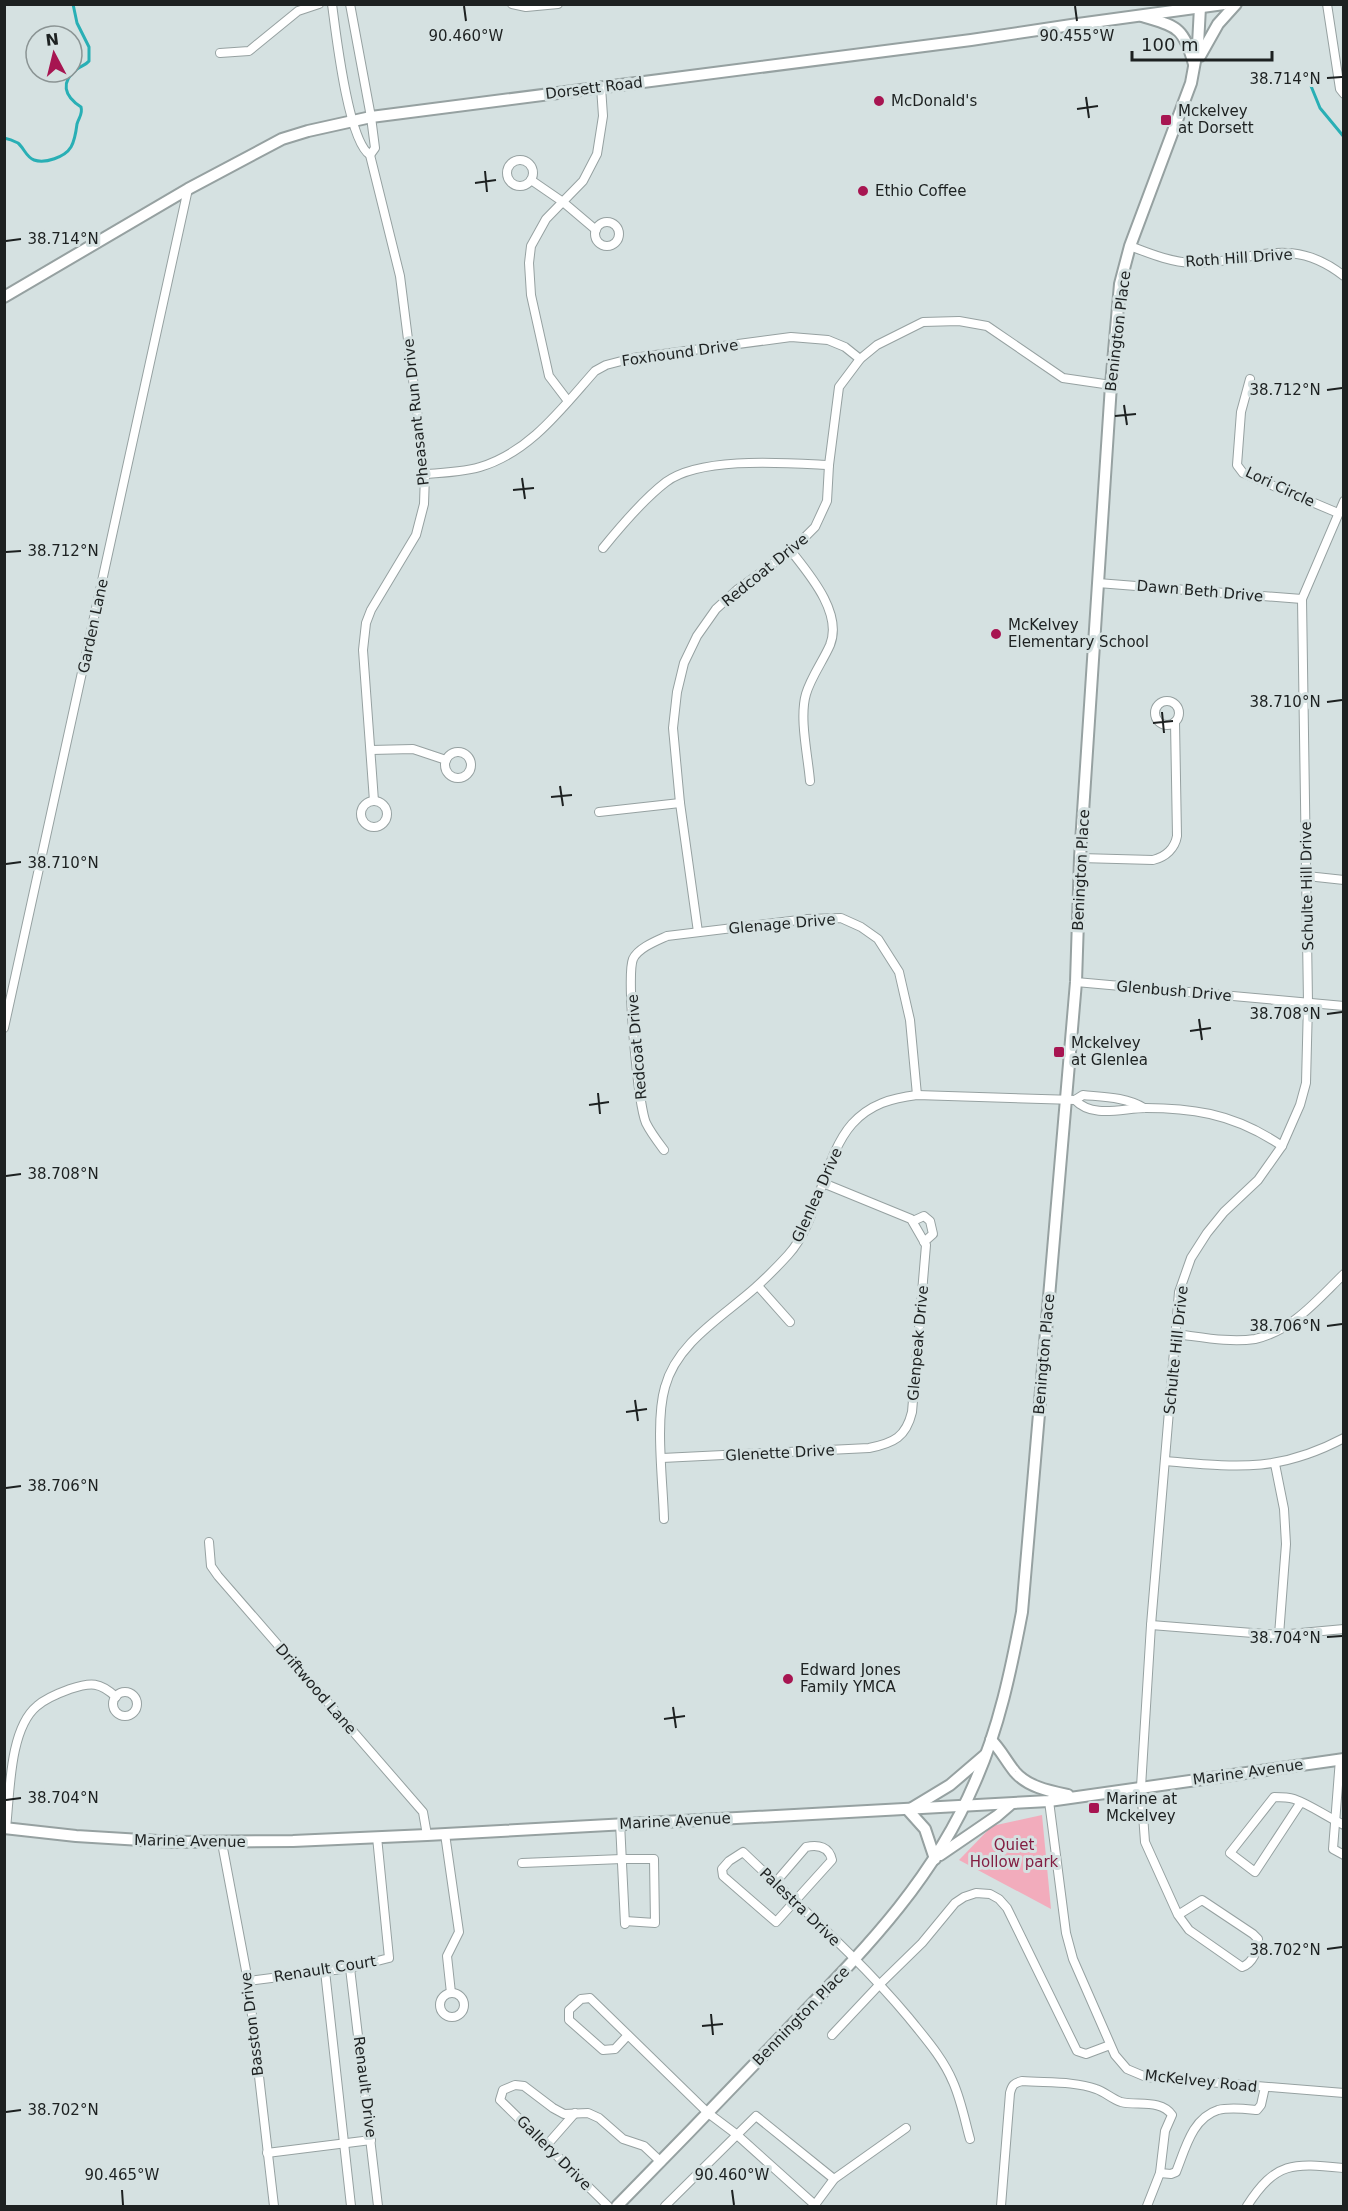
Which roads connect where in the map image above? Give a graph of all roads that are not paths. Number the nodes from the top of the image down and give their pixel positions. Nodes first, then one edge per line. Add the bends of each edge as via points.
1 (319, 4) edge
2 (332, 4) edge
3 (350, 4) edge
4 (512, 4) edge
5 (558, 4) edge
6 (1165, 4) edge
7 (1224, 4) edge
8 (1236, 4) edge
9 (1327, 4) edge
10 (1200, 7) junction
11 (1143, 15) junction
12 (220, 53) dead end
13 (1195, 67) junction
14 (601, 87) junction
15 (1344, 94) edge
16 (371, 117) junction
17 (351, 120) junction
18 (370, 155) junction
19 (531, 180) dead end
20 (189, 189) junction
21 (563, 202) junction
22 (596, 230) dead end
23 (1130, 246) junction
24 (1344, 276) edge
25 (4, 297) edge
26 (860, 358) junction
27 (1250, 379) dead end
28 (1111, 385) junction
29 (568, 401) junction
30 (829, 465) junction
31 (425, 474) junction
32 (1344, 501) edge
33 (1338, 513) junction
34 (603, 548) dead end
35 (791, 551) junction
36 (1098, 582) junction
37 (1302, 600) junction
38 (1175, 722) dead end
39 (371, 750) junction
40 (446, 760) dead end
41 (810, 781) dead end
42 (374, 801) dead end
43 (680, 803) junction
44 (599, 812) dead end
45 (1080, 858) junction
46 (1307, 876) junction
47 (1344, 880) edge
48 (698, 932) junction
49 (1076, 982) junction
50 (1308, 1003) junction
51 (1344, 1006) edge
52 (4, 1028) edge
53 (917, 1095) junction
54 (1070, 1100) junction
55 (1144, 1108) junction
56 (1282, 1146) junction
57 (663, 1150) dead end
58 (823, 1183) junction
59 (913, 1221) junction
60 (924, 1242) junction
61 (1344, 1274) edge
62 (758, 1286) junction
63 (790, 1323) dead end
64 (1176, 1334) junction
65 (1344, 1438) edge
66 (896, 1439) joint
67 (662, 1458) junction
68 (1166, 1461) junction
69 (1275, 1464) junction
70 (664, 1519) dead end
71 (209, 1542) dead end
72 (1151, 1625) junction
73 (1344, 1629) edge
74 (1279, 1635) junction
75 (116, 1697) dead end
76 (991, 1740) junction
77 (987, 1753) junction
78 (1342, 1759) edge
79 (1141, 1787) junction
80 (1075, 1797) junction
81 (1049, 1801) junction
82 (1301, 1802) junction
83 (1011, 1804) junction
84 (963, 1807) junction
85 (908, 1810) junction
86 (620, 1823) junction
87 (1340, 1823) edge
88 (5, 1828) edge
89 (445, 1834) junction
90 (427, 1835) junction
91 (377, 1837) junction
92 (222, 1843) junction
93 (1344, 1855) edge
94 (622, 1859) junction
95 (935, 1859) junction
96 (522, 1863) dead end
97 (775, 1883) junction
98 (795, 1903) junction
99 (1178, 1915) junction
100 (855, 1960) junction
101 (350, 1968) junction
102 (325, 1971) junction
103 (248, 1981) junction
104 (880, 1984) junction
105 (451, 1993) dead end
106 (628, 2036) junction
107 (832, 2036) dead end
108 (1110, 2046) junction
109 (1265, 2087) junction
110 (1344, 2093) edge
111 (575, 2113) junction
112 (708, 2113) junction
113 (906, 2128) dead end
114 (736, 2134) junction
115 (970, 2139) dead end
116 (371, 2140) junction
117 (343, 2143) junction
118 (546, 2146) junction
119 (267, 2152) junction
120 (661, 2162) junction
121 (1344, 2168) edge
122 (1160, 2173) junction
123 (834, 2180) junction
124 (274, 2206) edge
125 (351, 2206) edge
126 (378, 2206) edge
127 (608, 2206) edge
128 (617, 2206) edge
129 (664, 2206) edge
130 (815, 2206) edge
131 (1001, 2206) edge
132 (1147, 2206) edge
133 (1247, 2206) edge

1 - 12 street via 298,11 249,51
2 - 17 street, Pheasant Run Drive
3 - 16 street, Pheasant Run Drive
4 - 5 street
6 - 11 main road
7 - 10 main road, Dorsett Road
8 - 13 main road via 1218,24
9 - 15 street via 1340,89
10 - 11 main road, Dorsett Road
10 - 13 main road, Benington Place
11 - 13 main road via 1173,26 1182,34
11 - 14 main road, Dorsett Road
13 - 23 main road, Benington Place
14 - 16 main road, Dorsett Road
14 - 21 street via 603,116 597,154 583,181
16 - 17 main road, Dorsett Road
16 - 18 street, Pheasant Run Drive via 375,148
17 - 18 street, Pheasant Run Drive via 364,151
17 - 20 main road, Dorsett Road via 282,140
18 - 31 street, Pheasant Run Drive via 400,276
19 - 21 street
20 - 25 main road, Dorsett Road
20 - 52 street, Garden Lane
21 - 22 street
21 - 29 street via 539,230 531,246 529,263 531,295 549,376
23 - 24 street, Roth Hill Drive via 1173,262 1284,252 1309,255
23 - 28 main road, Benington Place via 1120,284
26 - 28 street, Redcoat Drive via 923,322 959,321 987,326 1063,378
26 - 29 street, Foxhound Drive via 828,340 791,337 633,358 595,371
26 - 30 street, Redcoat Drive via 839,387
27 - 33 street, Lori Circle via 1241,412 1237,465 1243,473
28 - 36 main road, Benington Place
29 - 31 street, Foxhound Drive via 513,454 479,468
30 - 34 street via 756,462 685,472 667,481
30 - 35 street, Redcoat Drive via 826,501 815,527
31 - 39 street, Pheasant Run Drive via 424,504 416,535 379,594 366,623 363,650
32 - 33 street, Schulte Hill Drive
33 - 37 street, Schulte Hill Drive
35 - 41 street via 823,594 831,616 832,642 806,694
35 - 43 street, Redcoat Drive via 716,609 684,663 673,728
36 - 37 street, Dawn Beth Drive
36 - 45 main road, Benington Place
37 - 46 street, Schulte Hill Drive
38 - 45 street via 1175,846 1153,860
39 - 40 street via 413,749
39 - 42 street, Pheasant Run Drive
43 - 44 street
43 - 48 street, Redcoat Drive
45 - 49 main road, Benington Place
46 - 47 street
46 - 50 street, Schulte Hill Drive
48 - 53 street, Glenage Drive via 841,918 878,939 899,972 910,1020
48 - 57 street, Redcoat Drive via 653,942 634,956 631,967 639,1085 646,1122
49 - 50 street, Glenbush Drive
49 - 54 main road, Benington Place
50 - 51 street, Glenbush Drive
50 - 56 street, Schulte Hill Drive via 1306,1083
53 - 54 street, Glenlea Drive
53 - 58 street, Glenlea Drive via 894,1098 863,1113 841,1142
54 - 55 street, Glenlea Drive via 1082,1107 1106,1111
54 - 55 street, Glenlea Drive via 1083,1095 1104,1097
54 - 76 main road, Benington Place via 1022,1612 1009,1681
55 - 56 street, Glenlea Drive via 1209,1114 1245,1124
56 - 64 street, Schulte Hill Drive via 1258,1180 1224,1212 1191,1258 1179,1292
58 - 59 street, Glenpeak Drive
58 - 62 street, Glenlea Drive via 802,1236
59 - 60 street, Glenpeak Drive
59 - 60 street, Glenpeak Drive via 924,1216 930,1221 933,1234
60 - 66 street, Glenpeak Drive via 927,1251 912,1412 909,1426
61 - 64 street via 1291,1324 1254,1339
62 - 63 street
62 - 67 street, Glenlea Drive via 694,1340 671,1371 660,1423
64 - 68 street, Schulte Hill Drive
65 - 69 street via 1319,1451
66 - 67 street, Glenette Drive via 869,1448
67 - 70 street, Glenlea Drive
68 - 69 street via 1245,1467
68 - 72 street, Schulte Hill Drive
69 - 74 street via 1286,1544
71 - 90 street, Driftwood Lane via 211,1566 218,1576 423,1812
72 - 74 street
72 - 79 street, Schulte Hill Drive
73 - 74 street
75 - 88 street via 95,1684 82,1685 37,1706 24,1722 18,1739
76 - 77 main road
76 - 80 main road via 1016,1773 1038,1788
77 - 84 main road
77 - 85 main road via 950,1785
78 - 79 main road, Marine Avenue
78 - 87 street
79 - 80 main road, Marine Avenue
79 - 99 street, Schulte Hill Drive via 1145,1842
80 - 81 main road, Marine Avenue
81 - 83 main road, Marine Avenue
81 - 108 street, McKelvey Road via 1069,1947
82 - 82 street via 1274,1797 1230,1853 1255,1872
82 - 87 street
83 - 84 main road, Marine Avenue
83 - 95 main road
84 - 85 main road, Marine Avenue
84 - 95 main road, Bennington Place
85 - 86 main road, Marine Avenue
85 - 95 main road via 925,1829
86 - 89 main road, Marine Avenue
86 - 94 street
87 - 93 street via 1333,1849
88 - 92 main road, Marine Avenue via 76,1836
89 - 90 main road, Marine Avenue
89 - 105 street via 459,1932 447,1956
90 - 91 main road, Marine Avenue
91 - 92 main road, Marine Avenue
91 - 101 street, Renault Court via 389,1958
92 - 103 street, Basston Drive
94 - 94 street via 625,1923 655,1923 654,1859
94 - 96 street
95 - 100 main road, Bennington Place via 900,1909
97 - 98 street, Palestra Drive
97 - 98 street via 806,1847 825,1848 832,1860
97 - 98 street, Palestra Drive via 743,1852 722,1869 723,1876 776,1922
98 - 100 street, Palestra Drive
99 - 99 street, Schulte Hill Drive via 1202,1900 1253,1934 1258,1949 1242,1967 1189,1930
100 - 104 street, Palestra Drive
100 - 112 main road, Bennington Place
101 - 102 street, Renault Court
101 - 116 street, Renault Drive
102 - 103 street, Renault Court
102 - 117 street, Renault Drive
103 - 119 street, Basston Drive
104 - 107 street
104 - 108 street via 955,1903 969,1894 990,1894 1006,1908 1077,2051 1086,2054
104 - 115 street, Palestra Drive via 931,2045 953,2081
106 - 106 street via 587,1997 569,2010 569,2020 603,2050 615,2049
106 - 112 street
108 - 109 street, McKelvey Road via 1126,2069 1146,2077
109 - 110 street, McKelvey Road
109 - 122 street via 1257,2110 1218,2110 1205,2118 1196,2126 1176,2172
111 - 118 street
111 - 118 street, Gallery Drive via 564,2114 525,2086 503,2090 500,2100
111 - 120 street via 599,2118 623,2139 644,2146
112 - 114 street
112 - 120 main road, Bennington Place
113 - 123 street
114 - 123 street via 756,2115
114 - 129 street
114 - 130 street
116 - 117 street
116 - 126 street, Renault Drive
117 - 119 street
117 - 125 street, Renault Drive
118 - 127 street, Gallery Drive
119 - 124 street, Basston Drive
120 - 128 main road, Bennington Place
121 - 133 street via 1312,2164 1278,2171 1266,2180
122 - 131 street via 1165,2132 1172,2115 1168,2108 1118,2101 1097,2089 1076,2084 1016,2082 1012,2086
122 - 132 street
123 - 130 street

